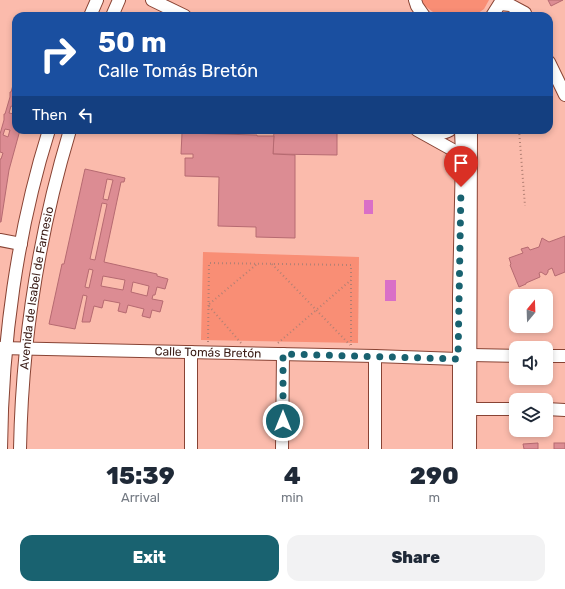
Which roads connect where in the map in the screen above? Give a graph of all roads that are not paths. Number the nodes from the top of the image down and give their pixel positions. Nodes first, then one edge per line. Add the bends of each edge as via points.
1 (97, 0) edge
2 (119, 0) edge
3 (152, 0) edge
4 (415, 0) edge
5 (518, 0) edge
6 (501, 2) edge
7 (92, 12) edge
8 (114, 12) edge
9 (177, 12) edge
10 (421, 12) edge
11 (495, 12) edge
12 (522, 12) edge
13 (525, 12) edge
14 (553, 70) edge
15 (565, 95) edge
16 (48, 134) edge
17 (69, 134) edge
18 (424, 134) edge
19 (461, 134) edge
20 (471, 134) edge
21 (462, 155) junction
22 (0, 240) edge
23 (22, 244) junction
24 (465, 308) junction
25 (3, 348) edge
26 (26, 349) junction
27 (280, 349) junction
28 (191, 352) junction
29 (471, 355) junction
30 (376, 356) junction
31 (509, 356) edge
32 (553, 356) edge
33 (565, 356) edge
34 (458, 359) junction
35 (470, 409) junction
36 (509, 409) edge
37 (553, 409) edge
38 (565, 410) edge
39 (1, 449) edge
40 (20, 449) edge
41 (191, 449) edge
42 (282, 449) edge
43 (375, 449) edge
44 (459, 449) edge
45 (470, 449) edge

1 - 7 street
2 - 8 street
3 - 9 street
4 - 10 street
5 - 13 street
6 - 11 street
6 - 12 street
14 - 15 street
16 - 23 street, Avenida de Isabel de Farnesio
17 - 26 street, Avenida de Isabel de Farnesio via 50,207
18 - 21 street
19 - 21 street
20 - 24 street
21 - 24 street
22 - 23 street
23 - 25 street, Avenida de Isabel de Farnesio
24 - 29 street
24 - 34 street
25 - 26 street, Calle Tomás Bretón
25 - 39 street, Avenida de Isabel de Farnesio
26 - 28 street, Calle Tomás Bretón
26 - 40 street, Avenida de Isabel de Farnesio
27 - 28 street, Calle Tomás Bretón
27 - 30 street, Calle Tomás Bretón
27 - 42 street
28 - 41 street
29 - 31 street
29 - 35 street
30 - 34 street, Calle Tomás Bretón
30 - 43 street
32 - 33 street
34 - 44 street
35 - 36 street
35 - 45 street
37 - 38 street

